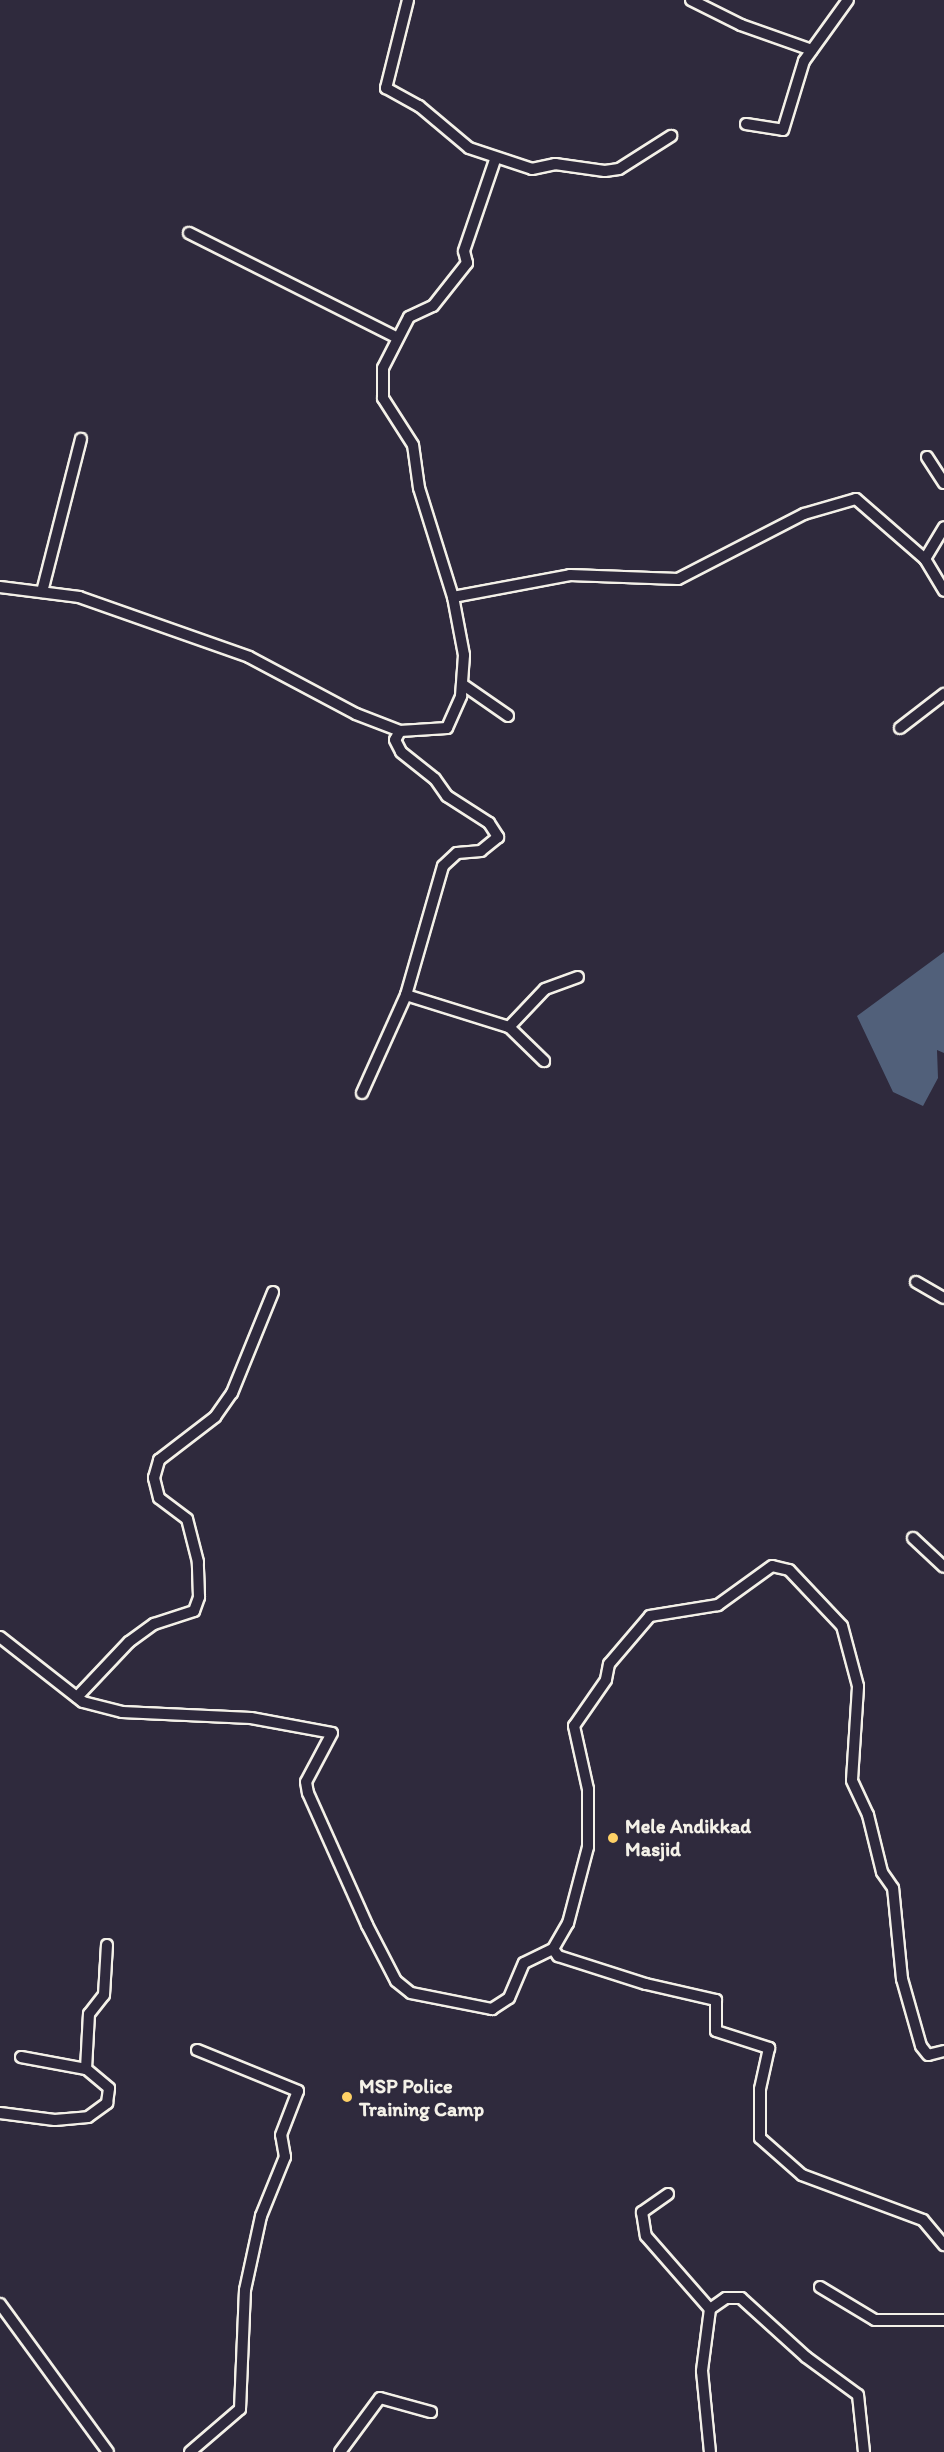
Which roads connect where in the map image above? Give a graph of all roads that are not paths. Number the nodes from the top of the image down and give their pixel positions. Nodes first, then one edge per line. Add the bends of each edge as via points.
1 (408, 0) edge
2 (691, 0) edge
3 (848, 0) edge
4 (812, 50) junction
5 (746, 124) dead end
6 (671, 136) dead end
7 (495, 160) junction
8 (189, 233) dead end
9 (396, 337) junction
10 (81, 439) dead end
11 (927, 457) dead end
12 (944, 483) edge
13 (944, 527) edge
14 (925, 559) junction
15 (0, 587) edge
16 (944, 591) edge
17 (42, 592) junction
18 (453, 597) junction
19 (462, 684) junction
20 (944, 694) edge
21 (508, 716) dead end
22 (900, 728) dead end
23 (400, 731) junction
24 (578, 977) dead end
25 (406, 995) junction
26 (509, 1027) junction
27 (544, 1061) dead end
28 (362, 1093) dead end
29 (916, 1282) dead end
30 (273, 1292) dead end
31 (944, 1298) edge
32 (913, 1538) dead end
33 (944, 1567) edge
34 (0, 1637) edge
35 (77, 1697) junction
36 (107, 1945) dead end
37 (553, 1949) junction
38 (197, 2050) dead end
39 (944, 2051) edge
40 (21, 2057) dead end
41 (86, 2069) junction
42 (0, 2112) edge
43 (668, 2194) dead end
44 (944, 2245) edge
45 (820, 2287) dead end
46 (0, 2304) edge
47 (710, 2309) junction
48 (944, 2320) edge
49 (431, 2412) dead end
50 (108, 2452) edge
51 (190, 2452) edge
52 (340, 2452) edge
53 (710, 2452) edge
54 (864, 2452) edge

1 - 7 street via 386,88 419,106 469,148
2 - 4 street
3 - 4 street
4 - 5 street via 783,130
6 - 7 street via 619,169 605,171 555,164 532,169
7 - 9 street via 459,278 433,306 409,317
8 - 9 street
9 - 18 street via 383,368 383,398 413,445 419,488
10 - 17 street
11 - 12 street
13 - 14 street
14 - 16 street
14 - 18 street via 855,499 804,514 678,579 570,575
15 - 17 street
17 - 23 street via 79,597 249,657 356,714
18 - 19 street via 464,655
19 - 21 street
19 - 23 street via 447,728
20 - 22 street
23 - 25 street via 395,740 401,752 447,796 489,823 498,837 481,851 457,853 443,866
24 - 26 street via 545,989
25 - 26 street
25 - 28 street
26 - 27 street
29 - 31 street
30 - 35 street via 232,1393 215,1417 159,1460 153,1478 159,1498 186,1519 198,1562 199,1597 194,1611 154,1623 112,1658
32 - 33 street
34 - 35 street
35 - 37 street via 122,1712 251,1718 332,1733 306,1782 308,1793 367,1925 396,1981 411,1993 492,2009 509,1998 524,1963
36 - 41 street via 104,1995 89,2014
37 - 39 street via 568,1923 588,1846 588,1789 574,1726 606,1680 609,1664 650,1616 718,1605 772,1566 789,1570 842,1626 848,1643 858,1686 852,1780 893,1888 902,1979 921,2046 928,2055
37 - 44 street via 558,1956 646,1984 716,2000 716,2031 769,2048 760,2089 760,2138 802,2175 923,2220
38 - 51 street via 298,2091 281,2135 285,2157 261,2216 245,2290 240,2409
40 - 41 street
41 - 42 street via 111,2092 98,2113 56,2120
43 - 47 street via 642,2212 646,2236
45 - 48 street via 875,2319
46 - 50 street
47 - 53 street via 702,2372
47 - 54 street via 726,2298 741,2298 806,2357 858,2395
49 - 52 street via 380,2398

